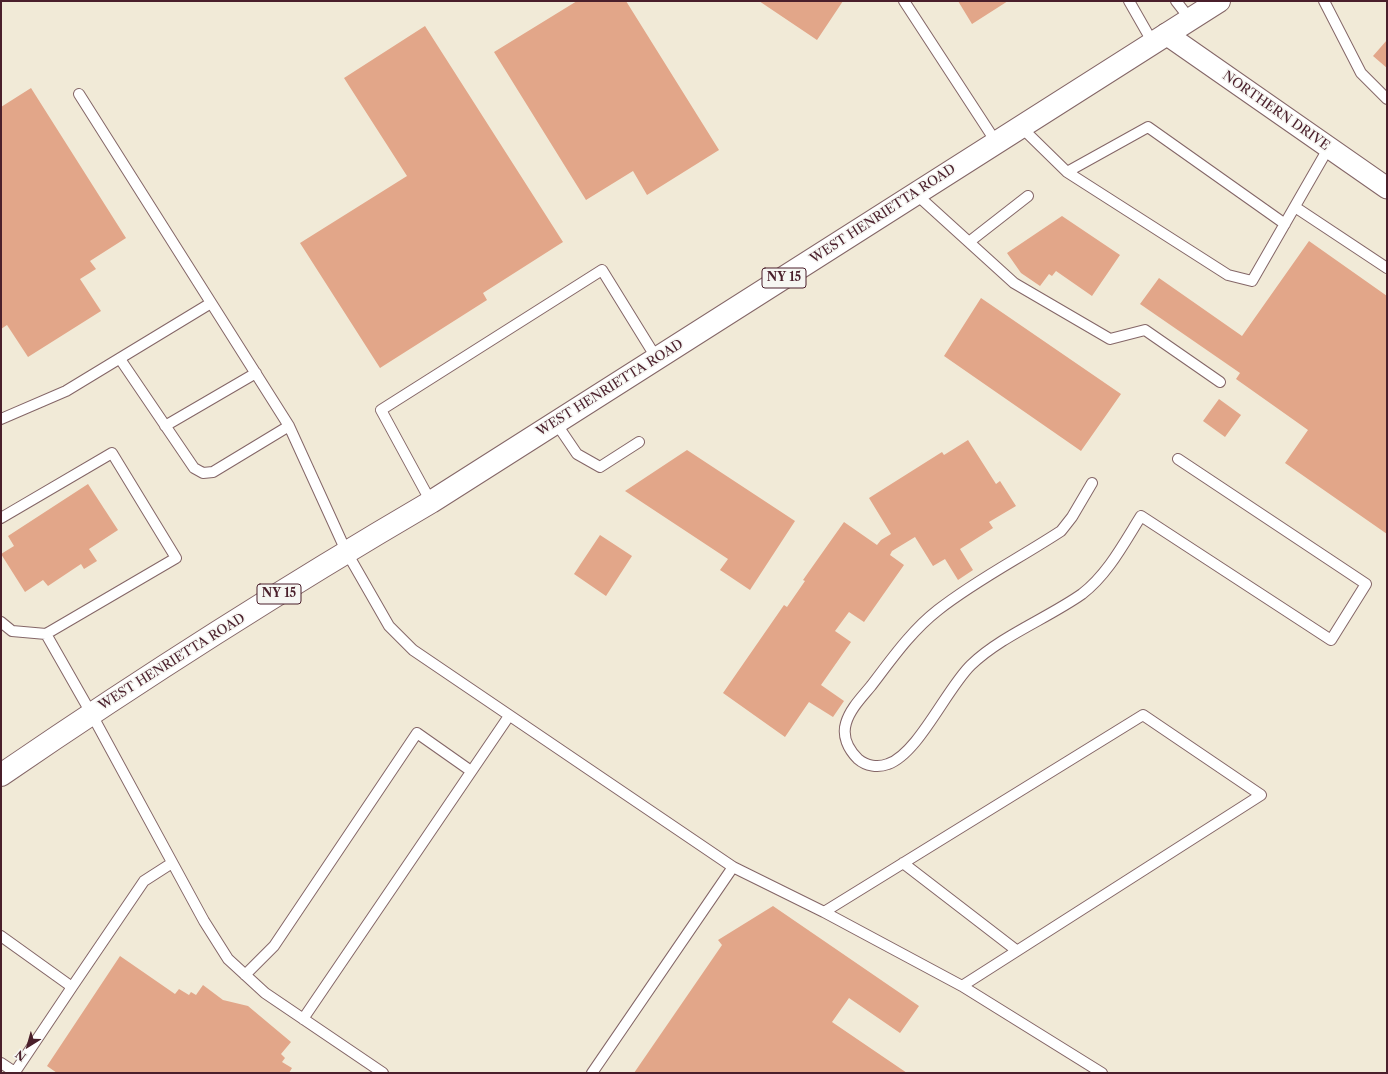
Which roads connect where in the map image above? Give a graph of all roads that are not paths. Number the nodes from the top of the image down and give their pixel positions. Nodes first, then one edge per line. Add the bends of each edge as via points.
1 (904, 1) edge
2 (1129, 1) edge
3 (1176, 1) edge
4 (1219, 1) edge
5 (1324, 1) edge
6 (1190, 19) junction
7 (1160, 38) junction
8 (79, 94) dead end
9 (1387, 99) edge
10 (1021, 127) junction
11 (996, 142) junction
12 (1329, 147) junction
13 (1067, 172) junction
14 (1387, 188) edge
15 (916, 194) junction
16 (1028, 196) dead end
17 (1295, 208) junction
18 (1285, 224) junction
19 (968, 242) junction
20 (1387, 268) edge
21 (211, 303) junction
22 (120, 359) junction
23 (657, 359) junction
24 (256, 373) junction
25 (1220, 382) dead end
26 (1, 419) edge
27 (556, 423) junction
28 (165, 426) junction
29 (289, 426) junction
30 (639, 442) dead end
31 (1178, 460) dead end
32 (1092, 483) dead end
33 (431, 502) junction
34 (1, 518) edge
35 (346, 551) junction
36 (1, 622) edge
37 (46, 634) junction
38 (91, 713) junction
39 (509, 716) junction
40 (472, 771) junction
41 (1, 775) edge
42 (172, 863) junction
43 (903, 863) junction
44 (733, 867) junction
45 (824, 912) junction
46 (1, 936) edge
47 (1016, 950) junction
48 (245, 975) junction
49 (962, 986) junction
50 (72, 987) junction
51 (303, 1019) junction
52 (1, 1063) edge
53 (15, 1073) edge
54 (383, 1073) edge
55 (592, 1073) edge
56 (1102, 1073) edge

1 - 11 lane
2 - 7 lane
3 - 6 lane
4 - 6 main road, WEST HENRIETTA ROAD / NY 15
5 - 9 lane via 1361,73
6 - 7 main road, WEST HENRIETTA ROAD / NY 15
7 - 10 main road, WEST HENRIETTA ROAD / NY 15
7 - 12 street, NORTHERN DRIVE
8 - 21 lane
10 - 11 main road, WEST HENRIETTA ROAD / NY 15
10 - 13 lane
11 - 15 main road, WEST HENRIETTA ROAD / NY 15
12 - 14 street, NORTHERN DRIVE
12 - 17 lane
13 - 18 lane via 1148,127
13 - 18 lane via 1228,275 1252,281
15 - 19 lane
15 - 23 main road, WEST HENRIETTA ROAD / NY 15
16 - 19 lane
17 - 18 lane
17 - 20 lane
19 - 25 lane via 1014,283 1110,339 1145,330
21 - 22 lane
21 - 24 lane
22 - 26 lane via 66,391
22 - 28 lane
23 - 27 main road, WEST HENRIETTA ROAD / NY 15
23 - 33 lane via 602,270 381,410
24 - 28 lane
24 - 29 lane
27 - 30 lane via 577,454 600,467
27 - 33 main road, WEST HENRIETTA ROAD / NY 15
28 - 29 lane via 194,468 203,473 213,472
29 - 35 lane
31 - 32 lane via 1366,584 1331,640 1142,516 1113,560 1098,579 1082,593 972,664 909,750 887,765 871,766 861,762 849,750 846,723 853,709 899,649 937,610 1061,531 1072,518
33 - 35 main road, WEST HENRIETTA ROAD / NY 15
34 - 37 lane via 112,453 176,558
35 - 38 main road, WEST HENRIETTA ROAD / NY 15
35 - 39 lane via 389,626 413,650
36 - 37 lane via 12,631
37 - 38 lane
38 - 41 main road, WEST HENRIETTA ROAD / NY 15
38 - 42 lane
39 - 40 lane
39 - 44 lane
40 - 48 lane via 417,733 274,946
40 - 51 lane
42 - 48 lane via 228,960
42 - 50 lane via 144,881
43 - 45 lane
43 - 47 lane
43 - 47 lane via 1143,715 1261,795
44 - 45 lane
44 - 55 lane
45 - 49 lane
46 - 50 lane
47 - 49 lane
48 - 51 lane via 265,993
49 - 56 lane
50 - 53 lane
51 - 54 lane
52 - 53 lane

